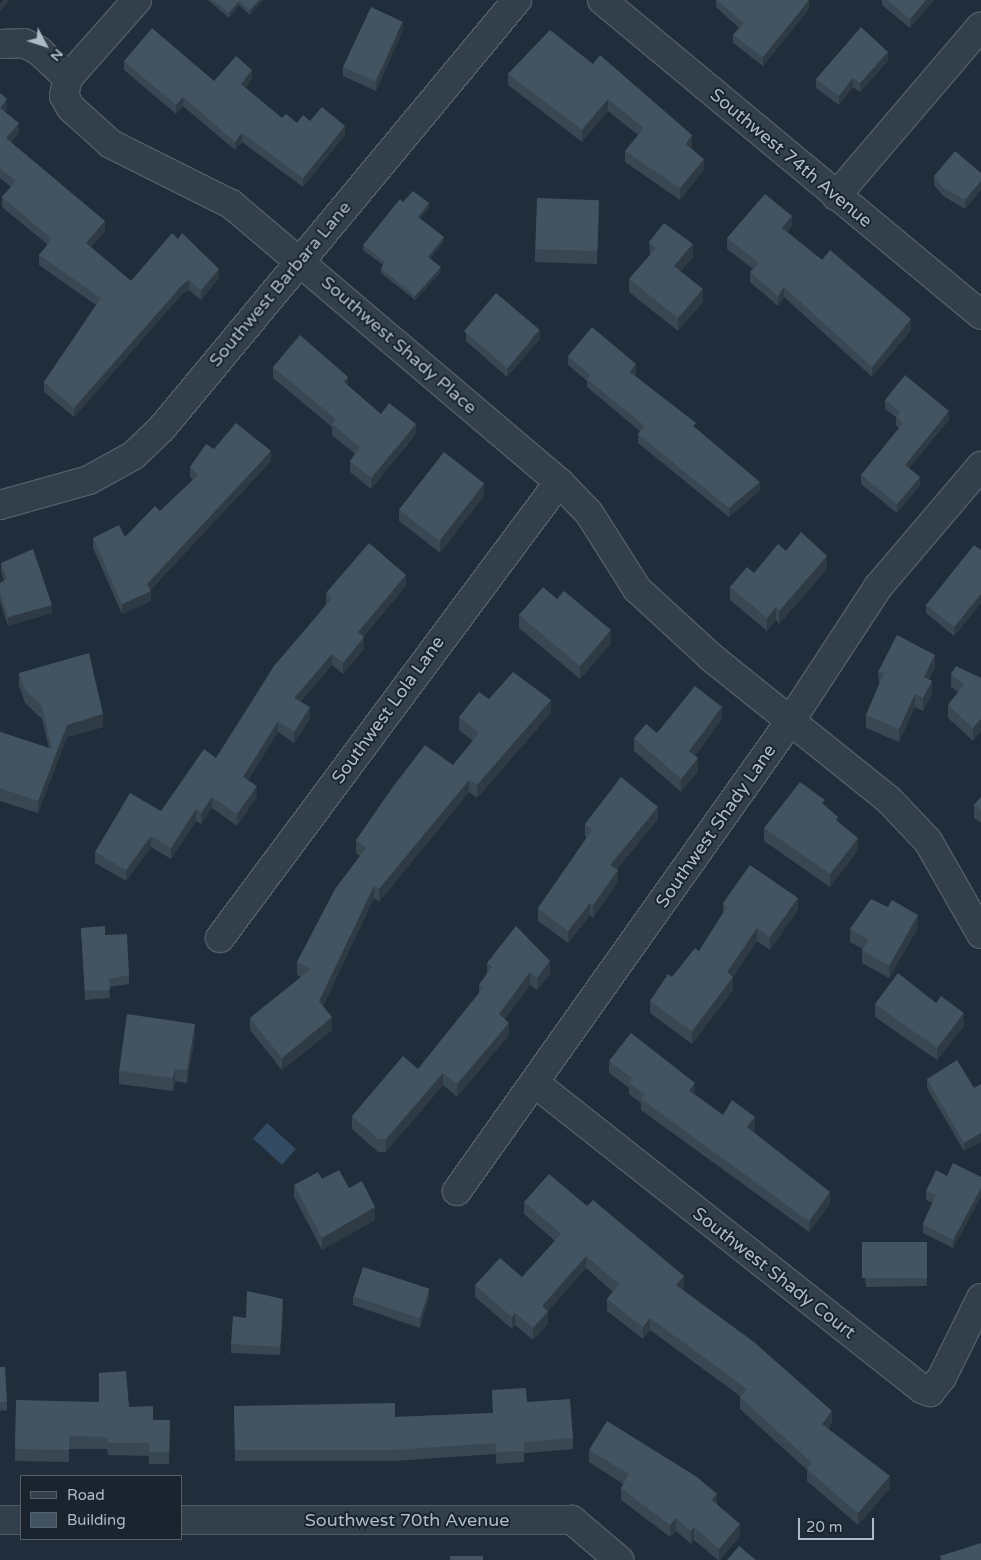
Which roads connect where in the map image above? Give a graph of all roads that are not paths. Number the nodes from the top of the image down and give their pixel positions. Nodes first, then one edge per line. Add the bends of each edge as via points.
1 (137, 0) edge
2 (517, 0) edge
3 (602, 0) edge
4 (981, 26) edge
5 (0, 44) edge
6 (68, 78) junction
7 (836, 196) junction
8 (299, 259) junction
9 (981, 315) edge
10 (981, 466) edge
11 (559, 482) junction
12 (0, 505) edge
13 (791, 720) junction
14 (981, 934) edge
15 (220, 938) dead end
16 (536, 1084) junction
17 (458, 1191) dead end
18 (981, 1298) edge
19 (0, 1520) edge
20 (20, 1520) edge
21 (182, 1520) edge
22 (619, 1560) edge

1 - 6 street
2 - 8 street, Southwest Barbara Lane
3 - 7 street, Southwest 74th Avenue
4 - 7 street
5 - 6 street via 32,47
6 - 8 street, Southwest Shady Place via 64,96 71,108 111,144 231,204
7 - 9 street, Southwest 74th Avenue
8 - 11 street, Southwest Shady Place
8 - 12 street, Southwest Barbara Lane via 162,428 134,455 62,491
10 - 13 street, Southwest Shady Lane via 878,587
11 - 13 street, Southwest Shady Place via 589,513 637,589 712,658
11 - 15 street, Southwest Lola Lane
13 - 14 street via 888,799 928,841
13 - 16 street, Southwest Shady Lane
16 - 17 street, Southwest Shady Lane
16 - 18 street, Southwest Shady Court via 922,1389 930,1392 942,1377
19 - 20 street
21 - 22 street, Southwest 70th Avenue via 572,1520

